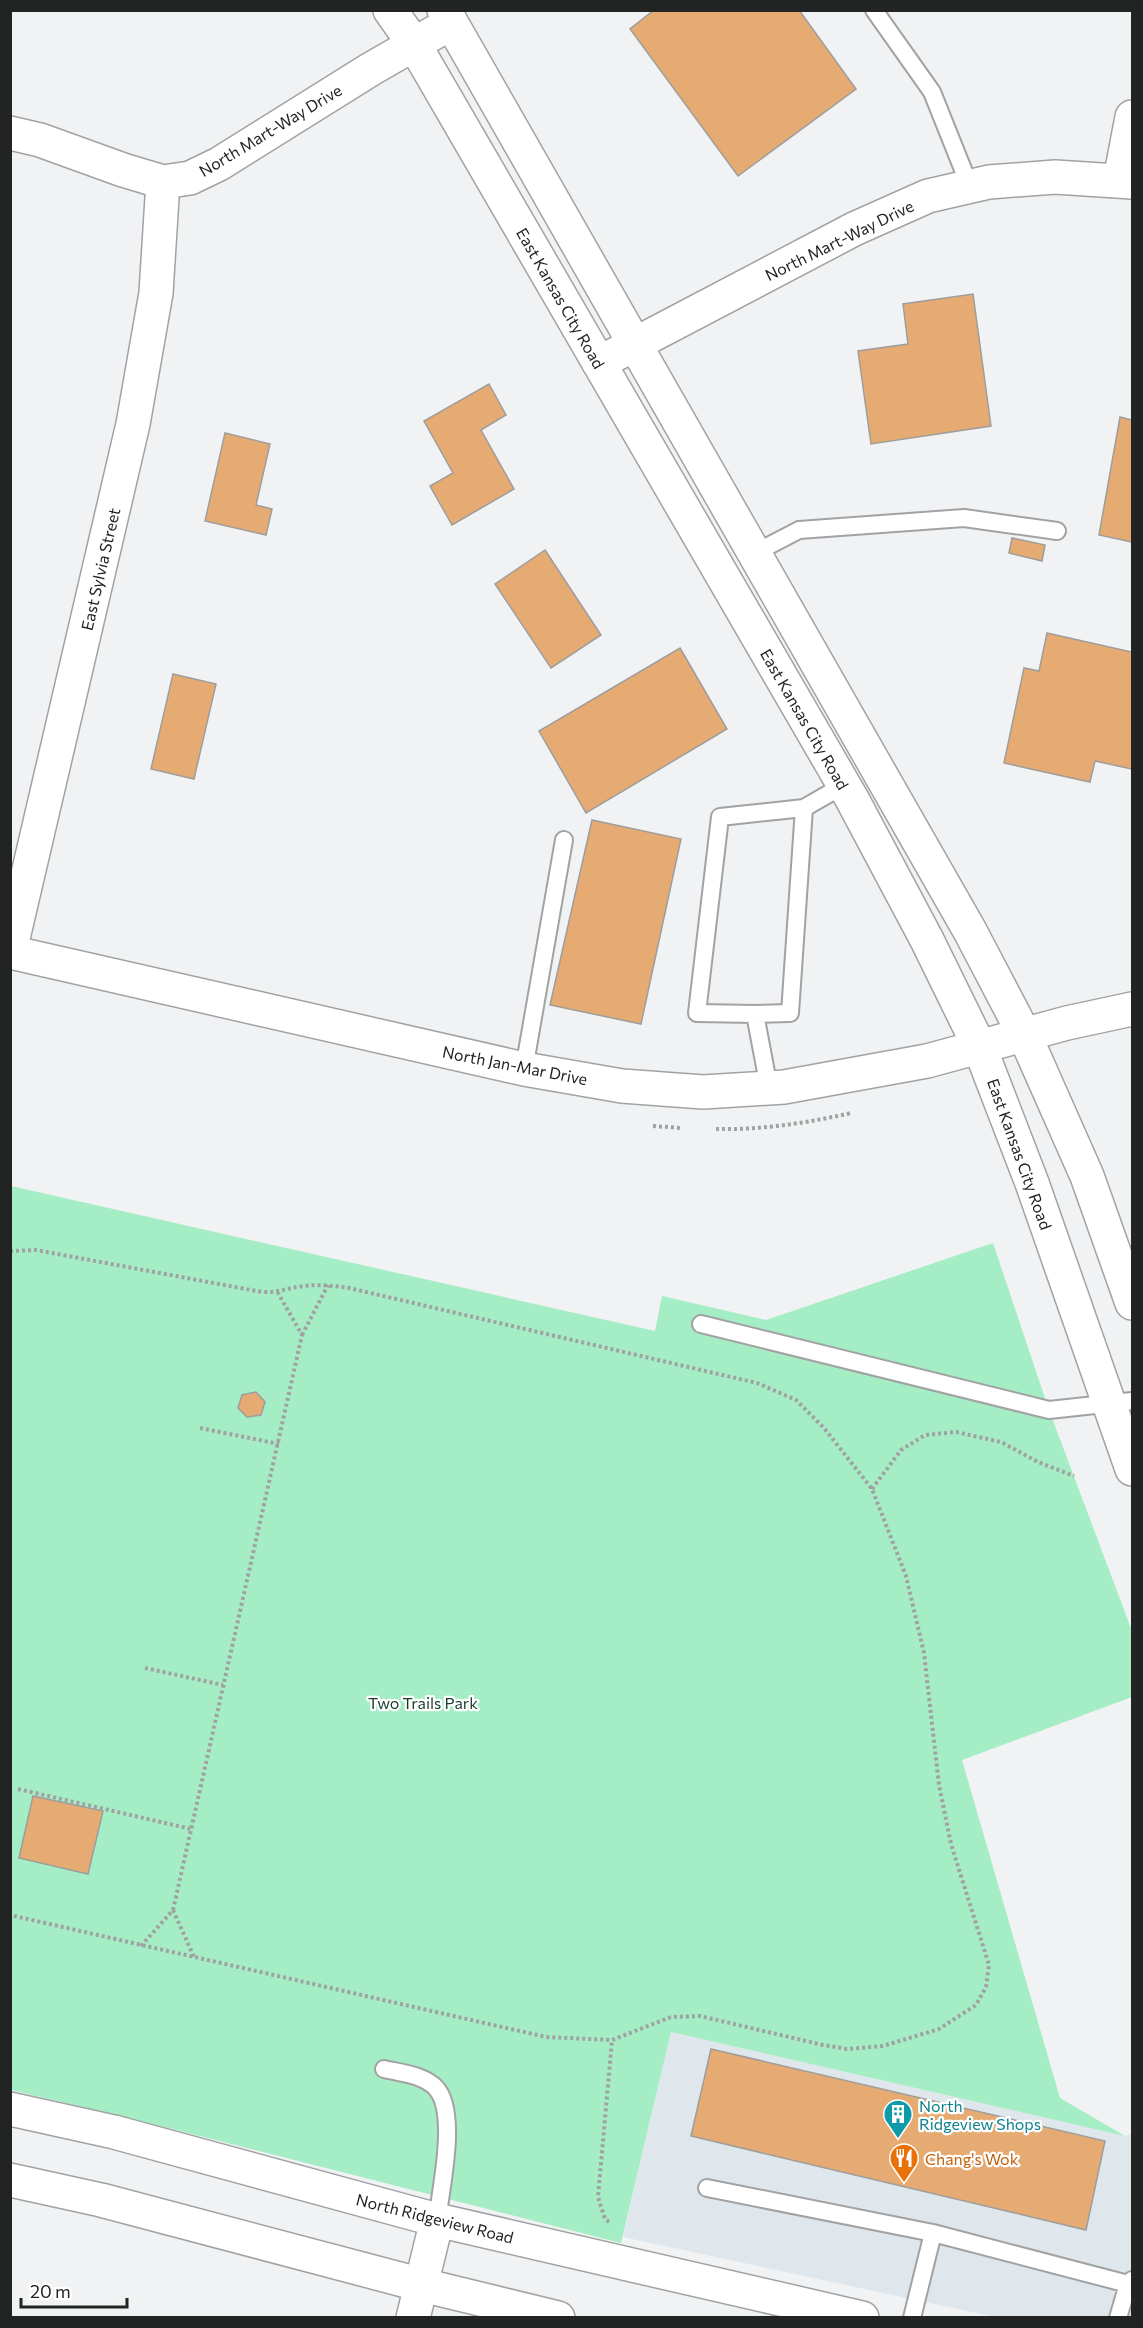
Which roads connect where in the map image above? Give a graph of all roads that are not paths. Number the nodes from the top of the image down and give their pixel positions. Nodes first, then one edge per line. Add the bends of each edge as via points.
1 (390, 10) edge
2 (874, 10) edge
3 (447, 17) edge
4 (414, 44) junction
5 (1132, 117) edge
6 (10, 133) edge
7 (1126, 181) edge
8 (163, 182) junction
9 (970, 187) junction
10 (635, 344) junction
11 (599, 363) junction
12 (1057, 531) dead end
13 (755, 553) junction
14 (843, 785) junction
15 (804, 808) junction
16 (564, 840) dead end
17 (10, 951) edge
18 (1132, 1009) edge
19 (755, 1014) junction
20 (1025, 1036) junction
21 (980, 1048) junction
22 (524, 1069) junction
23 (769, 1088) junction
24 (1132, 1303) edge
25 (701, 1324) dead end
26 (1121, 1403) edge
27 (1132, 1469) edge
28 (384, 2069) dead end
29 (10, 2109) edge
30 (10, 2180) edge
31 (707, 2188) dead end
32 (437, 2220) junction
33 (933, 2233) junction
34 (1131, 2282) edge
35 (422, 2286) junction
36 (413, 2318) edge
37 (558, 2318) edge
38 (862, 2318) edge
39 (912, 2318) edge
40 (1118, 2318) edge

1 - 4 main road, East Kansas City Road
2 - 9 lane via 932,92
3 - 4 main road, North Mart-Way Drive
3 - 10 main road
4 - 8 main road, North Mart-Way Drive via 219,164 190,178
4 - 11 main road, East Kansas City Road
5 - 7 main road
6 - 8 main road, North Mart-Way Drive
7 - 9 main road, North Mart-Way Drive via 1055,177
8 - 17 main road, East Sylvia Street via 156,293 133,424
9 - 10 main road, North Mart-Way Drive via 928,196 854,229
10 - 11 main road, North Mart-Way Drive
10 - 13 main road
11 - 14 main road, East Kansas City Road
12 - 13 lane via 964,518 799,531
13 - 20 main road via 970,931
14 - 15 lane
14 - 21 main road, East Kansas City Road
15 - 19 lane via 790,1013
15 - 19 lane via 720,817 697,1012
16 - 22 lane
17 - 22 main road, North Jan-Mar Drive
18 - 20 main road, North Jan-Mar Drive
19 - 23 lane
20 - 21 main road, North Jan-Mar Drive
20 - 24 main road via 1088,1176
21 - 23 main road, North Jan-Mar Drive
21 - 26 main road, East Kansas City Road
22 - 23 main road, North Jan-Mar Drive via 703,1092
25 - 26 lane via 1049,1410
26 - 27 main road, East Kansas City Road
28 - 32 lane via 422,2078 436,2087 446,2102 448,2123
29 - 32 main road, North Ridgeview Road via 114,2132
30 - 35 main road via 102,2200
31 - 33 lane
32 - 35 main road
32 - 38 main road, North Ridgeview Road
33 - 34 lane
33 - 39 lane
34 - 40 lane
35 - 36 main road
35 - 37 main road

